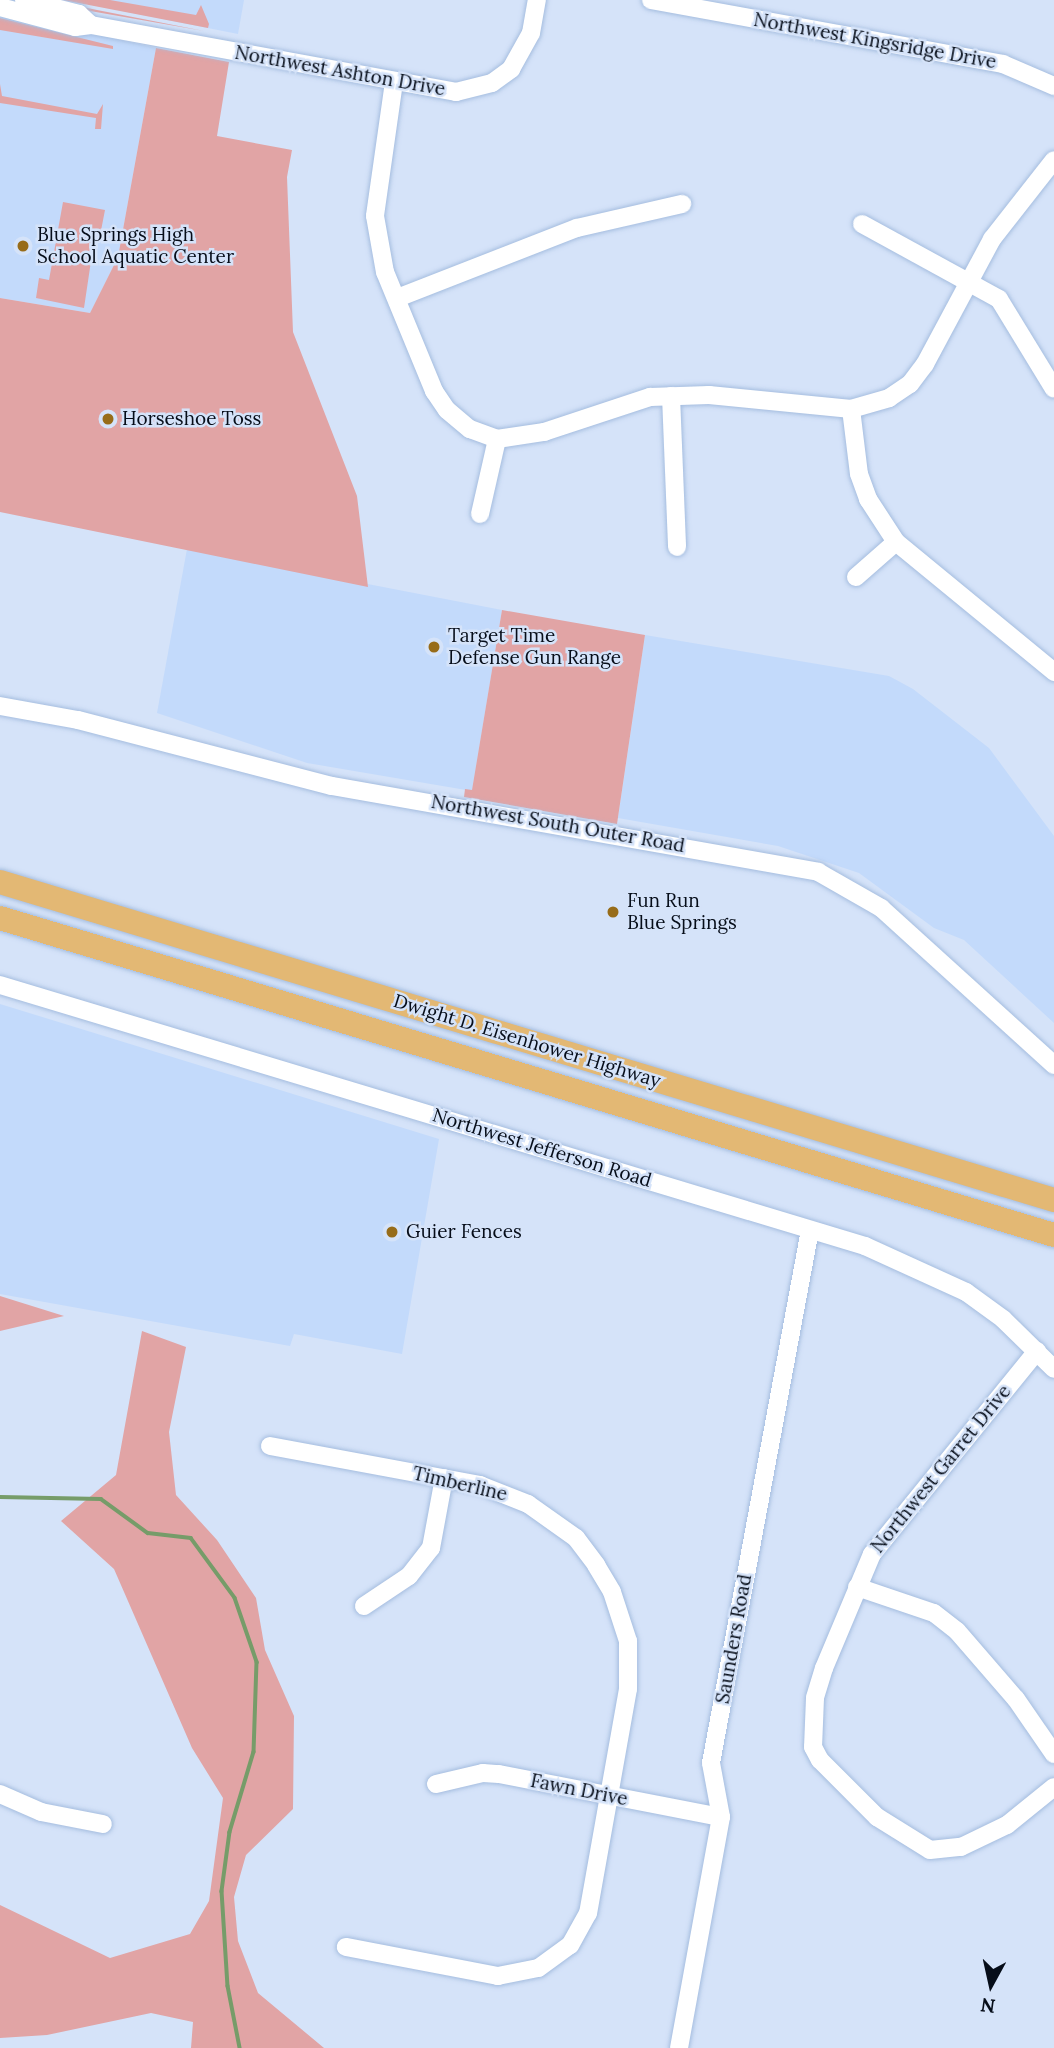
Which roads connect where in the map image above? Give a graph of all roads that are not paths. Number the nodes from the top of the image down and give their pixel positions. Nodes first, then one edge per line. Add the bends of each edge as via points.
1 (24, 0) edge
2 (537, 0) edge
3 (651, 0) edge
4 (0, 7) edge
5 (91, 24) junction
6 (394, 82) junction
7 (1054, 86) edge
8 (1054, 160) edge
9 (682, 204) dead end
10 (862, 224) dead end
11 (970, 281) junction
12 (397, 298) junction
13 (1054, 389) edge
14 (671, 396) junction
15 (851, 409) junction
16 (497, 439) junction
17 (480, 514) dead end
18 (896, 542) junction
19 (677, 547) dead end
20 (856, 578) dead end
21 (1054, 672) edge
22 (0, 706) edge
23 (0, 882) edge
24 (0, 918) edge
25 (0, 985) edge
26 (1054, 1065) edge
27 (1054, 1200) edge
28 (810, 1230) junction
29 (1054, 1235) edge
30 (1037, 1351) junction
31 (1054, 1369) edge
32 (270, 1446) dead end
33 (444, 1479) junction
34 (857, 1587) junction
35 (364, 1605) dead end
36 (1054, 1754) edge
37 (436, 1784) dead end
38 (1054, 1787) edge
39 (0, 1794) edge
40 (609, 1795) junction
41 (721, 1816) junction
42 (103, 1824) dead end
43 (346, 1947) dead end
44 (679, 2048) edge

1 - 5 street, Northwest Ashton Drive via 79,14
2 - 6 street, Northwest Ashton Drive via 523,53 492,83 456,92
3 - 7 street, Northwest Kingsridge Drive via 1003,64
4 - 5 street, Northwest Ashton Drive via 75,27
5 - 6 street, Northwest Ashton Drive
6 - 12 street via 375,216 385,272
8 - 11 street via 1000,228
9 - 12 street via 578,228
10 - 11 street
11 - 13 street via 999,299
11 - 15 street via 910,384 889,398
12 - 16 street via 434,391 447,410 471,429
14 - 15 street
14 - 16 street via 599,410 544,432
14 - 19 street
15 - 18 street via 859,474 868,499
16 - 17 street
18 - 20 street
18 - 21 street
22 - 26 street, Northwest South Outer Road via 78,720 332,786 818,872 881,908
23 - 27 highway, Dwight D. Eisenhower Highway
24 - 29 highway, Dwight D. Eisenhower Highway
25 - 28 street, Northwest Jefferson Road
28 - 30 street, Northwest Jefferson Road via 917,1266 966,1292
28 - 41 street, Saunders Road via 711,1763
30 - 31 street, Northwest Jefferson Road
30 - 34 street, Northwest Garret Drive via 872,1554
32 - 33 street, Timberline
33 - 35 street via 431,1548 410,1576
33 - 40 street, Timberline via 509,1494 553,1520 576,1538 612,1592 628,1641 630,1667
34 - 36 street via 934,1613 957,1631 1016,1699
34 - 38 street, Northwest Garret Drive via 815,1699 813,1747 840,1782 877,1817 930,1850 961,1847 1007,1825
37 - 40 street, Fawn Drive via 482,1773
39 - 42 street via 41,1812
40 - 41 street, Fawn Drive
40 - 43 street, Timberline via 588,1913 582,1929 554,1959 520,1974 498,1976
41 - 44 street, Saunders Road

